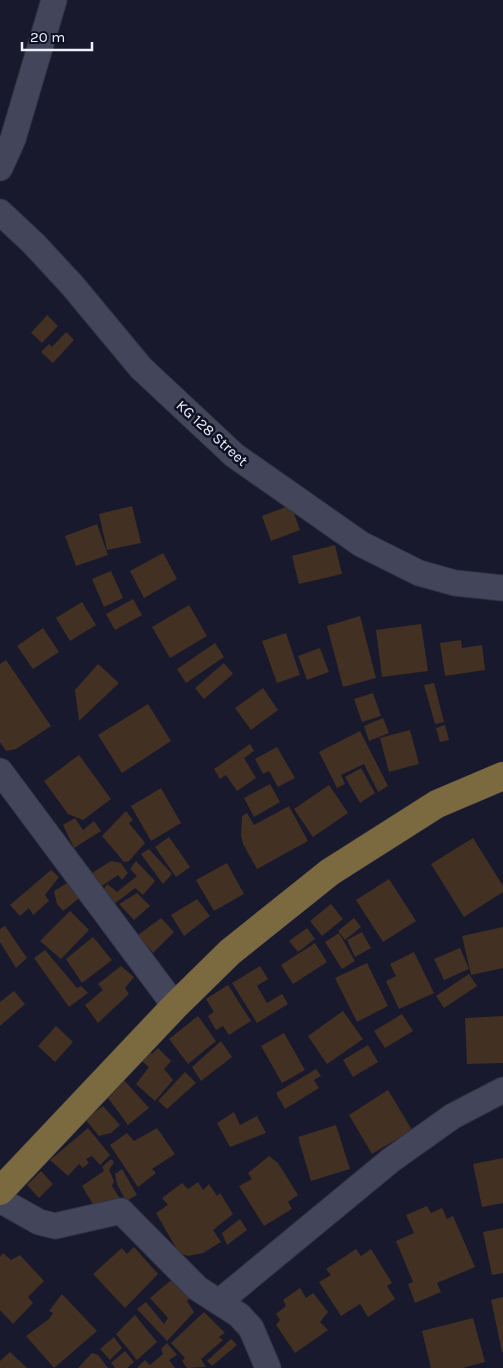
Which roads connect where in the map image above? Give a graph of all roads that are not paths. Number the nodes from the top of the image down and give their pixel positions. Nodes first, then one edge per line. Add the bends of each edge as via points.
1 (54, 0) edge
2 (0, 168) edge
3 (0, 212) edge
4 (503, 588) edge
5 (0, 771) edge
6 (503, 776) edge
7 (175, 1006) junction
8 (503, 1090) edge
9 (0, 1191) edge
10 (0, 1200) edge
11 (219, 1302) junction
12 (268, 1368) edge

1 - 2 street via 13,139
3 - 4 street, KG 128 Street via 72,285 141,368 234,455 361,544 419,573 455,583
5 - 7 street
6 - 7 main road via 437,804 330,872 230,952
7 - 9 main road
8 - 11 street via 453,1116 391,1160
10 - 11 street via 39,1222 55,1226 121,1211 196,1288
11 - 12 street via 239,1315 251,1328

